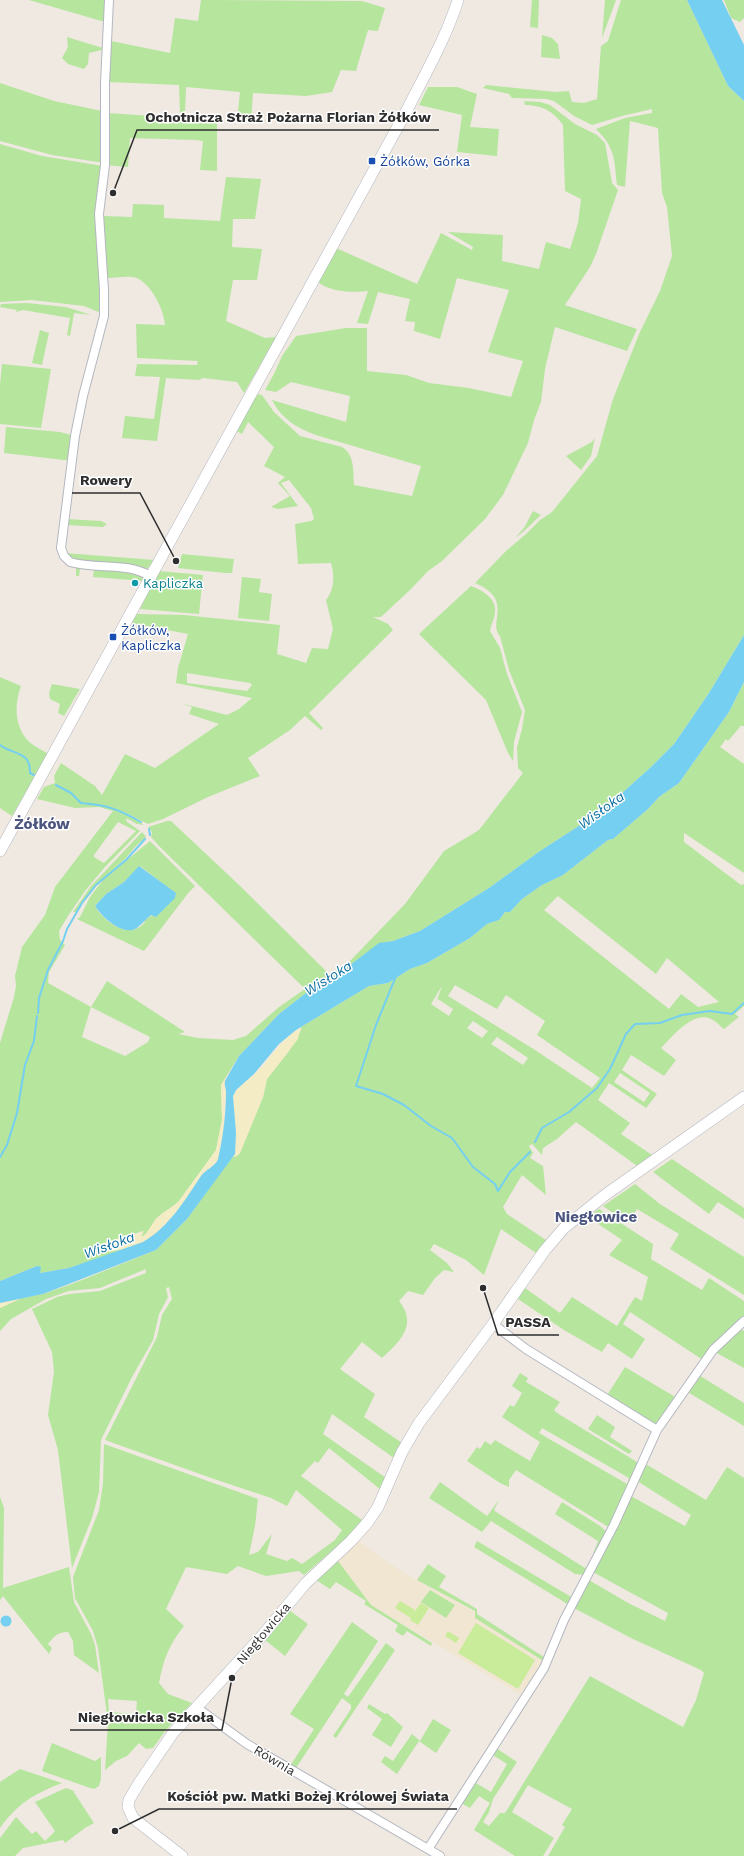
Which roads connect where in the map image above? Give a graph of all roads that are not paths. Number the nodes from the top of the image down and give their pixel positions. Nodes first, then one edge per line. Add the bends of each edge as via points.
1 (109, 0) edge
2 (458, 0) edge
3 (152, 577) junction
4 (0, 851) edge
5 (744, 1097) edge
6 (744, 1321) edge
7 (494, 1324) junction
8 (658, 1430) junction
9 (196, 1707) junction
10 (428, 1850) junction
11 (182, 1856) edge
12 (440, 1856) edge

1 - 3 street via 105,165 99,214 104,316 81,404 61,548 70,562 126,566
2 - 3 street via 407,110
3 - 4 street
5 - 7 street, Niegłowicka via 605,1195 564,1228 545,1250
6 - 8 street via 713,1350
7 - 8 street via 526,1349
7 - 9 street, Niegłowicka via 419,1423 402,1452 378,1507 367,1523 306,1583 261,1637
8 - 10 street via 614,1524 564,1620 544,1668
9 - 10 street, Równia via 247,1744
9 - 11 street, Niegłowicka via 163,1745 128,1803 133,1818
10 - 12 street, Równia

